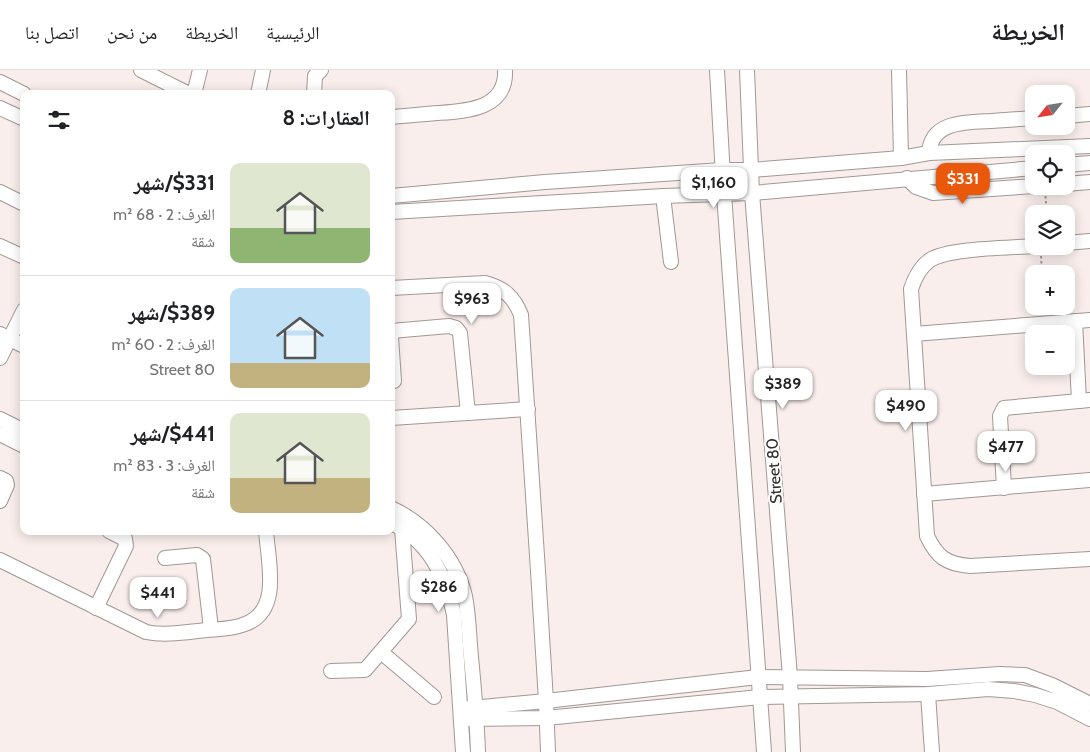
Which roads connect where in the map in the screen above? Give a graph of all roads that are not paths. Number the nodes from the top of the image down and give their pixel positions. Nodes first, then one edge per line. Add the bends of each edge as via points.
1 (141, 70) edge
2 (200, 70) edge
3 (264, 70) edge
4 (321, 70) edge
5 (505, 70) edge
6 (718, 70) edge
7 (747, 70) edge
8 (898, 70) edge
9 (0, 82) edge
10 (181, 90) edge
11 (195, 90) edge
12 (259, 90) edge
13 (314, 90) edge
14 (20, 92) edge
15 (0, 108) edge
16 (1090, 114) edge
17 (1075, 115) edge
18 (395, 117) edge
19 (20, 118) edge
20 (1025, 119) edge
21 (1090, 146) edge
22 (929, 153) junction
23 (901, 158) junction
24 (1090, 163) edge
25 (1075, 164) edge
26 (1025, 169) edge
27 (722, 170) junction
28 (751, 170) junction
29 (907, 178) junction
30 (1090, 182) edge
31 (1075, 183) edge
32 (1025, 187) edge
33 (0, 192) edge
34 (752, 193) junction
35 (724, 194) junction
36 (395, 196) edge
37 (663, 196) junction
38 (20, 202) edge
39 (395, 212) edge
40 (1090, 241) edge
41 (1075, 242) edge
42 (0, 246) edge
43 (1025, 251) edge
44 (20, 255) edge
45 (671, 262) dead end
46 (395, 288) edge
47 (20, 315) edge
48 (1090, 320) edge
49 (1075, 321) junction
50 (395, 331) edge
51 (914, 334) junction
52 (5, 336) edge
53 (20, 344) edge
54 (0, 358) edge
55 (1085, 400) edge
56 (528, 410) junction
57 (468, 413) junction
58 (395, 418) edge
59 (0, 420) edge
60 (20, 429) edge
61 (0, 434) edge
62 (20, 444) edge
63 (0, 478) edge
64 (1090, 480) edge
65 (1004, 488) junction
66 (924, 494) junction
67 (0, 501) edge
68 (395, 510) edge
69 (396, 526) edge
70 (118, 535) edge
71 (266, 535) edge
72 (164, 558) dead end
73 (1090, 559) edge
74 (0, 560) edge
75 (96, 608) junction
76 (211, 629) junction
77 (381, 652) junction
78 (331, 672) dead end
79 (758, 677) junction
80 (790, 677) junction
81 (928, 694) junction
82 (790, 695) junction
83 (434, 697) dead end
84 (760, 697) junction
85 (546, 701) junction
86 (1090, 704) edge
87 (476, 713) junction
88 (461, 714) junction
89 (546, 718) junction
90 (1090, 719) edge
91 (463, 752) edge
92 (478, 752) edge
93 (548, 752) edge
94 (764, 752) edge
95 (793, 752) edge
96 (932, 752) edge

1 - 10 street
2 - 11 street
3 - 12 street
4 - 13 street via 315,76
5 - 18 street via 498,93 485,106
6 - 27 street, Street 80
7 - 28 street, Street 80
8 - 23 street
9 - 14 street
15 - 19 street
16 - 17 street
20 - 22 street via 958,123 942,130 930,143
21 - 22 street
22 - 23 street
23 - 28 street
24 - 25 street
26 - 29 street
27 - 28 street
27 - 35 street, Street 80
27 - 36 street
28 - 34 street, Street 80
29 - 32 street via 916,187 933,193
29 - 34 street
30 - 31 street
33 - 38 street
34 - 35 street
34 - 80 street, Street 80
35 - 37 street
35 - 79 street, Street 80
37 - 39 street
37 - 45 street
40 - 41 street
42 - 44 street
43 - 51 street via 953,253 929,261 915,278 911,289
46 - 56 street via 475,282 490,284 512,297 521,315
47 - 52 street
48 - 49 street
49 - 51 street
49 - 55 street
50 - 57 street via 449,326 458,330
51 - 66 street
52 - 53 street
52 - 54 street
55 - 65 street via 1002,410
56 - 57 street
56 - 85 street
57 - 58 street
59 - 60 street
61 - 62 street
63 - 67 street via 7,486
64 - 65 street
65 - 66 street
66 - 73 street via 927,536 933,549 956,565
68 - 87 street via 420,526 438,543 460,579 467,612
69 - 77 street via 409,619
69 - 88 street via 424,548 436,563 450,597
70 - 75 street via 125,539 126,546
71 - 76 street via 270,584 264,608 246,624
72 - 76 street via 197,555 203,560
74 - 75 street
75 - 76 street via 156,634
77 - 78 street via 365,670
77 - 83 street
79 - 80 street
79 - 84 street, Street 80
79 - 85 street
80 - 82 street, Street 80
80 - 86 street via 927,679 1000,674 1025,676
81 - 82 street
81 - 90 street via 988,689 1014,691 1057,702
81 - 96 street
82 - 84 street
82 - 95 street, Street 80
84 - 89 street
84 - 94 street, Street 80
85 - 87 street
85 - 89 street
87 - 88 street
87 - 89 street
87 - 92 street
88 - 91 street
89 - 93 street

